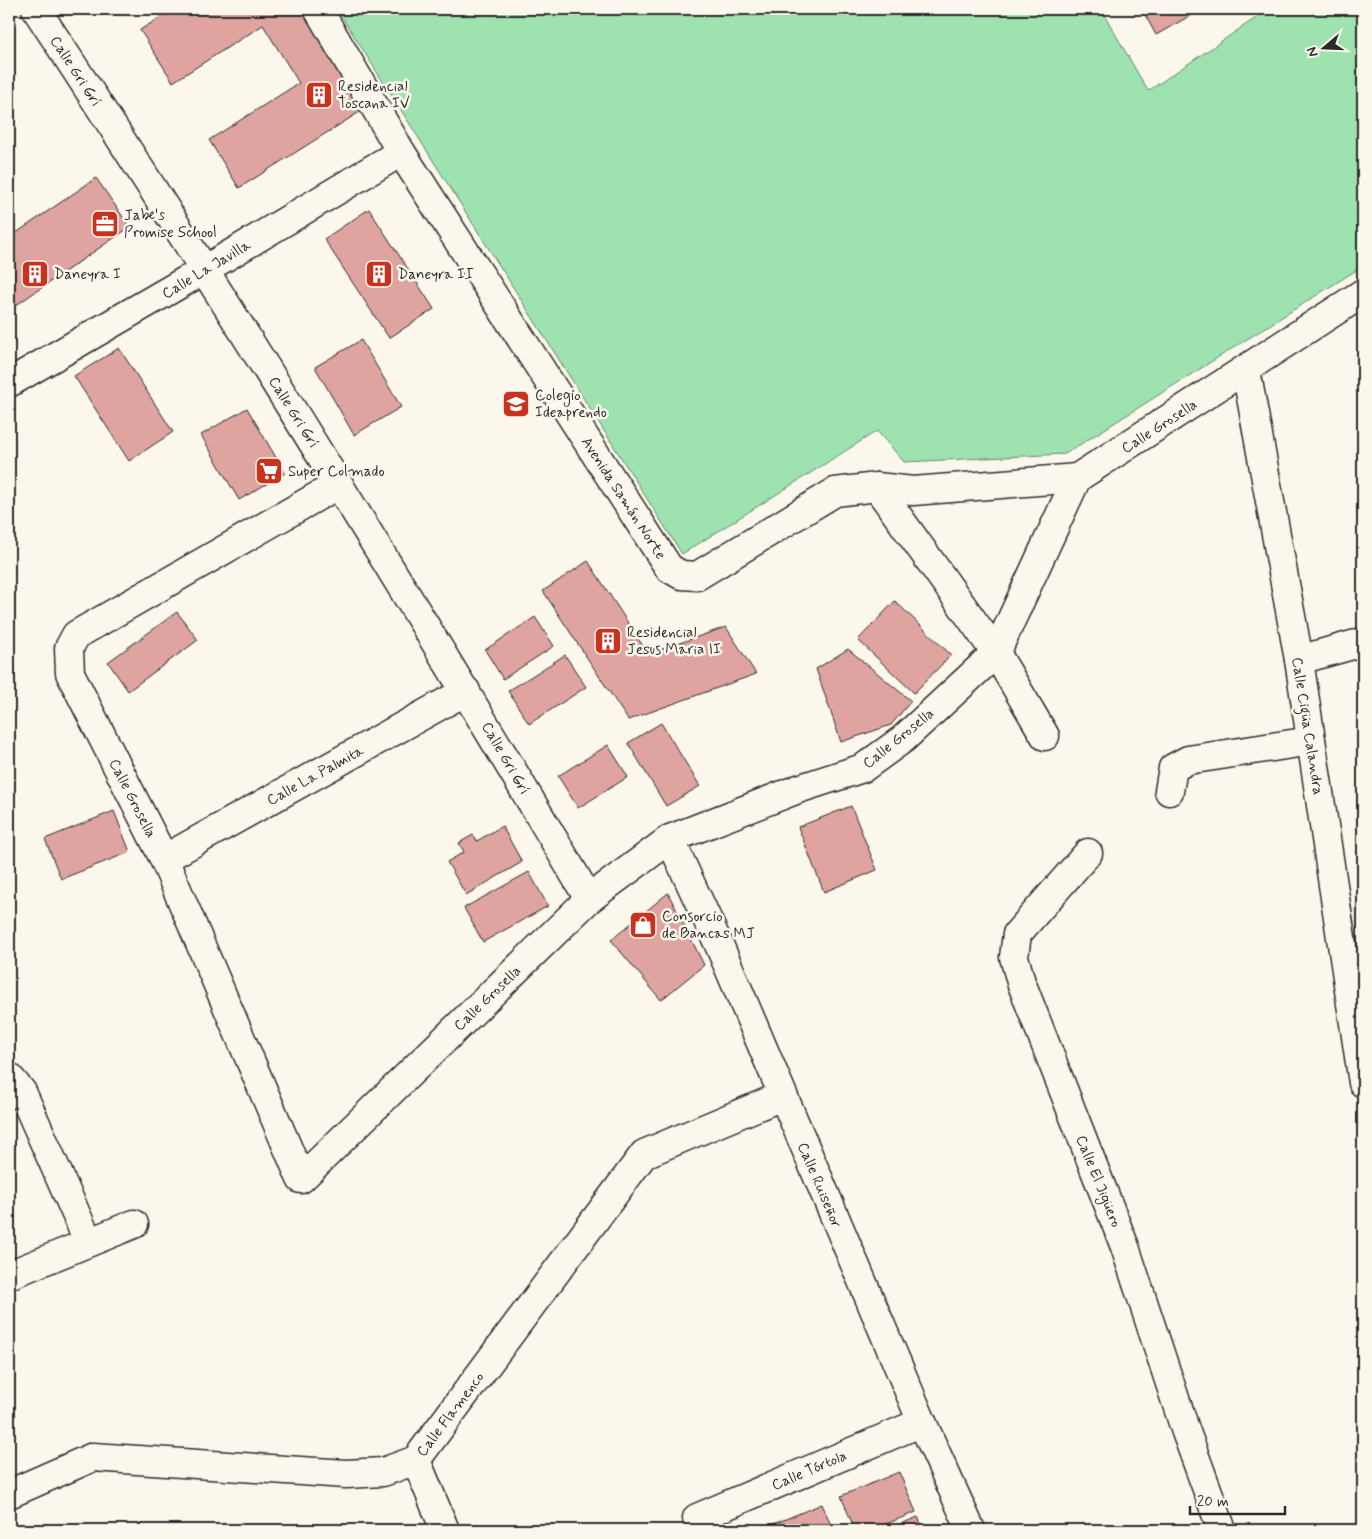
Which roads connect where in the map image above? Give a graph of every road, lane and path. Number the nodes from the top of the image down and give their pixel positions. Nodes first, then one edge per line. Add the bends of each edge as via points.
1 (36, 9) edge
2 (318, 9) edge
3 (401, 152) junction
4 (204, 270) junction
5 (1363, 293) edge
6 (1246, 370) junction
7 (9, 383) edge
8 (1077, 478) junction
9 (339, 484) junction
10 (877, 486) junction
11 (1363, 642) edge
12 (996, 653) junction
13 (1299, 660) junction
14 (466, 691) junction
15 (1045, 736) dead end
16 (1311, 741) junction
17 (1169, 791) dead end
18 (670, 839) junction
19 (1088, 854) dead end
20 (164, 859) junction
21 (589, 899) junction
22 (9, 1077) edge
23 (1363, 1083) edge
24 (782, 1096) junction
25 (134, 1224) dead end
26 (88, 1242) junction
27 (9, 1275) edge
28 (922, 1422) junction
29 (416, 1460) junction
30 (9, 1494) edge
31 (699, 1524) edge
32 (445, 1530) edge
33 (971, 1530) edge
34 (1222, 1530) edge

1 - 4 street, Calle Gri Grí
2 - 3 street, Avenida Samán Norte
3 - 4 street, Calle La Javilla
3 - 10 street, Avenida Samán Norte via 669,568 681,575 697,576 835,492
4 - 7 street, Calle La Javilla
4 - 9 street, Calle Gri Grí
5 - 6 street, Calle Grosella
6 - 8 street, Calle Grosella
6 - 13 street, Calle Cigüa Calandra
8 - 10 street, Avenida Samán Norte via 913,491
8 - 12 street, Calle Grosella
9 - 14 street, Calle Gri Grí
9 - 20 street, Calle Grosella via 76,635 69,648 70,673
10 - 12 street
11 - 13 street
12 - 15 street
12 - 18 street, Calle Grosella via 903,739 863,768 798,789
13 - 16 street, Calle Cigüa Calandra
14 - 20 street, Calle La Palmita
14 - 21 street, Calle Gri Grí
16 - 17 street via 1188,760 1173,768
16 - 23 street, Calle Cigüa Calandra
18 - 21 street, Calle Grosella
18 - 24 street, Calle Ruiseñor via 720,947
19 - 34 street, Calle El Jigüero via 1017,934 1014,957 1125,1247
20 - 21 street, Calle Grosella via 301,1179
22 - 26 street via 22,1092
24 - 28 street, Calle Ruiseñor
24 - 29 street, Calle Flamenco via 644,1154
25 - 26 street
26 - 27 street
28 - 31 street, Calle Tórtola
28 - 33 street, Calle Ruiseñor
29 - 30 street, Calle Flamenco via 383,1472 346,1474 93,1457
29 - 32 street

